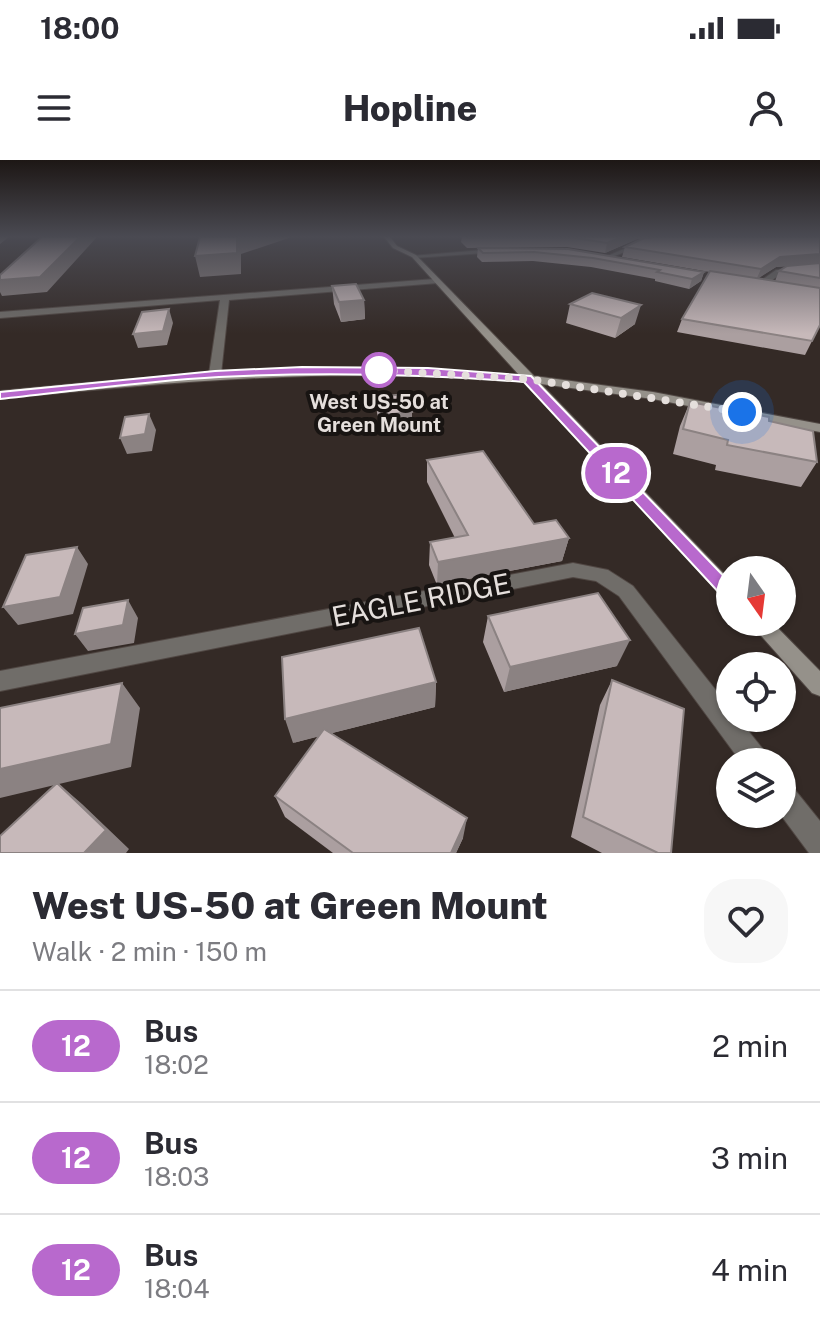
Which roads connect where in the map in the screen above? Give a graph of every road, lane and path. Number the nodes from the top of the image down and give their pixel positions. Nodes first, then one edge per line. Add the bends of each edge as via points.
1 (426, 269) edge
2 (806, 269) edge
3 (435, 281) junction
4 (744, 282) edge
5 (759, 285) junction
6 (775, 288) edge
7 (225, 298) junction
8 (0, 315) edge
9 (215, 374) junction
10 (527, 379) junction
11 (0, 395) edge
12 (820, 428) edge
13 (716, 577) edge
14 (772, 636) edge
15 (0, 681) edge
16 (820, 686) edge
17 (746, 748) edge
18 (796, 812) edge
19 (820, 844) edge

1 - 3 street
2 - 5 street via 779,272
3 - 7 street
3 - 10 street
4 - 5 street
5 - 6 street
7 - 8 street
7 - 9 street
9 - 10 street via 372,370
9 - 11 street
10 - 12 street via 681,400
10 - 13 street
14 - 16 street
15 - 17 street, EAGLE RIDGE via 573,570 601,575 626,591
18 - 19 street

